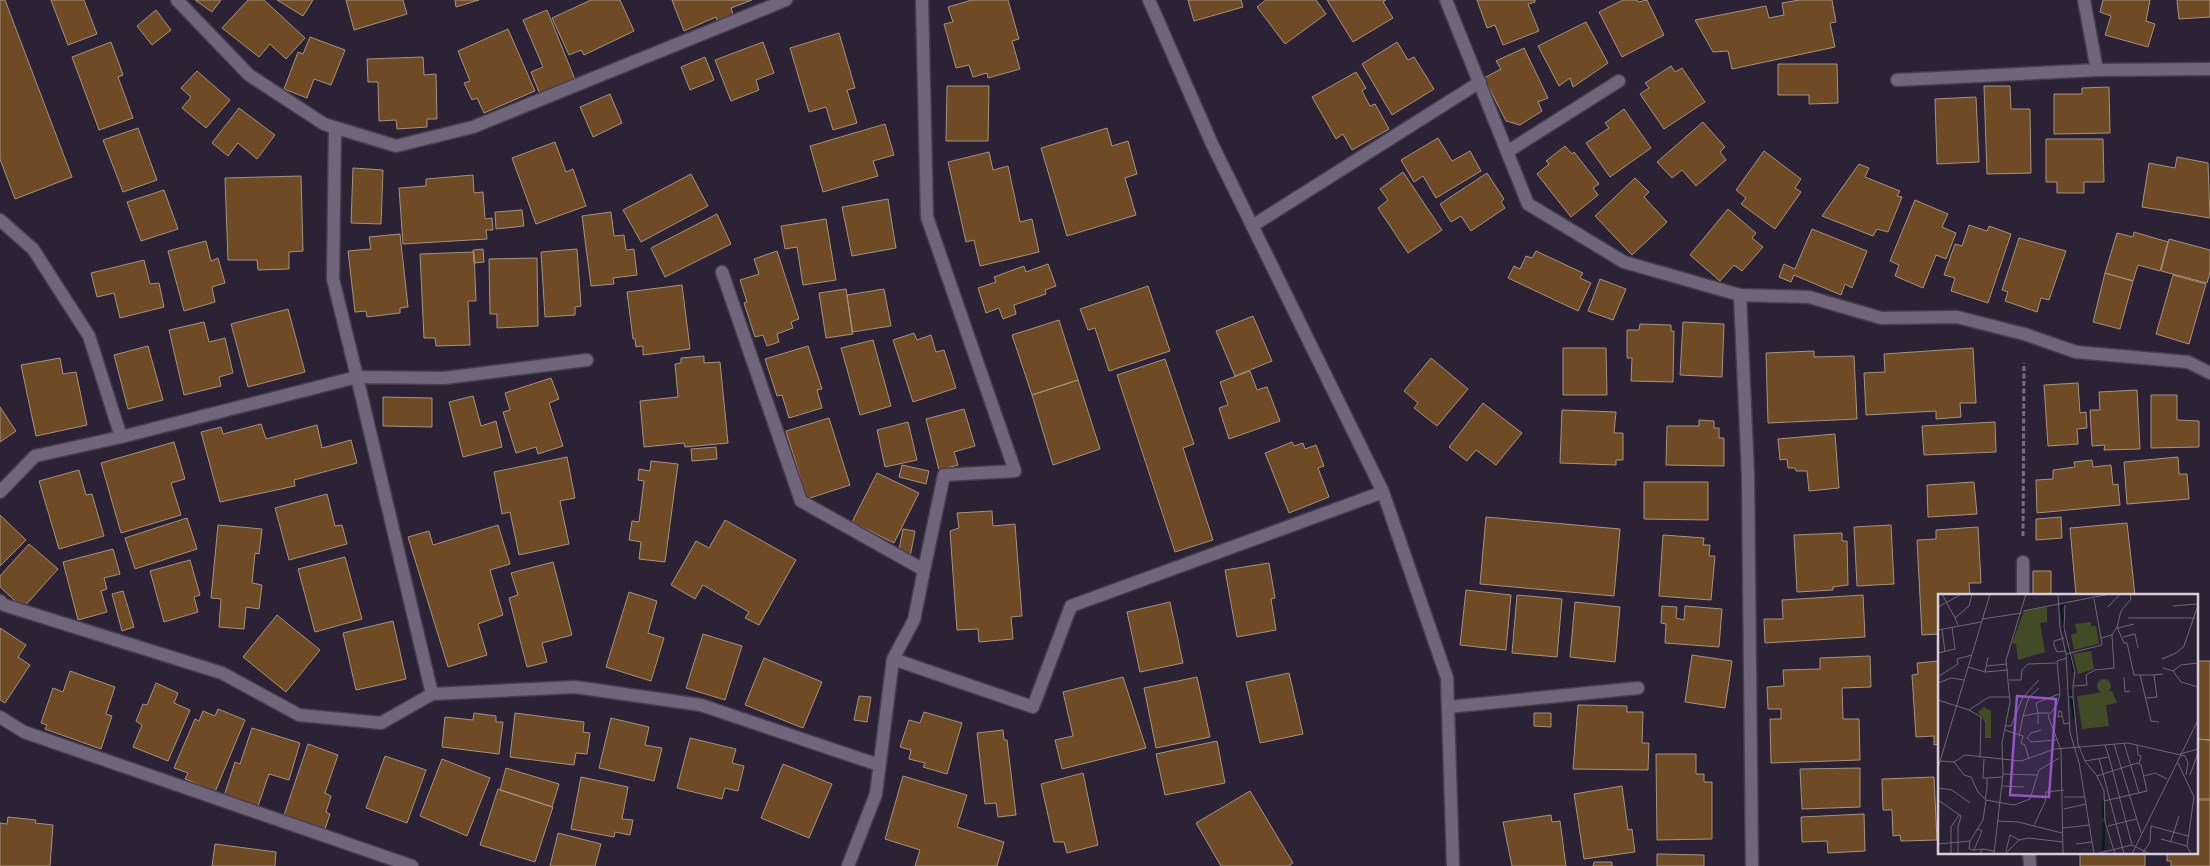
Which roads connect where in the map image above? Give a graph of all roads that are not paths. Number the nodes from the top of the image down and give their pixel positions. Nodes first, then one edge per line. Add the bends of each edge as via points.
1 (177, 0) edge
2 (786, 0) edge
3 (922, 0) edge
4 (1149, 0) edge
5 (1446, 0) edge
6 (2084, 0) edge
7 (2210, 68) edge
8 (2097, 70) junction
9 (1897, 80) dead end
10 (1619, 81) dead end
11 (1480, 82) junction
12 (335, 128) junction
13 (1507, 152) junction
14 (0, 220) edge
15 (1252, 226) junction
16 (722, 272) dead end
17 (1740, 295) junction
18 (587, 360) dead end
19 (2210, 373) edge
20 (357, 377) junction
21 (121, 437) junction
22 (0, 492) edge
23 (1383, 492) junction
24 (2022, 562) road end
25 (924, 570) junction
26 (2023, 594) edge
27 (0, 601) edge
28 (893, 659) junction
29 (1638, 688) dead end
30 (432, 694) junction
31 (1448, 707) junction
32 (0, 717) edge
33 (880, 765) junction
34 (412, 866) edge
35 (848, 866) edge
36 (1452, 866) edge
37 (1752, 866) edge

1 - 12 street via 249,75
2 - 12 street via 472,127 396,146
3 - 25 street via 927,217 1015,471 944,475
4 - 15 street
5 - 11 street
6 - 8 street
7 - 8 street
8 - 9 street
10 - 13 street
11 - 13 street
11 - 15 street
12 - 20 street via 333,278
13 - 17 street via 1528,204 1624,262
14 - 21 street via 33,249 89,336
15 - 23 street
16 - 25 street via 801,500
17 - 19 street via 1809,297 1881,318 1957,317 2024,334 2076,352 2188,362
17 - 37 street via 1748,475
18 - 20 street via 444,378
20 - 21 street
20 - 30 street
21 - 22 street via 35,456
23 - 28 street via 1071,606 1033,707
23 - 31 street via 1447,678
24 - 26 street
25 - 28 street via 914,620
27 - 30 street via 4,605 222,673 299,715 381,722
28 - 33 street
29 - 31 street
30 - 33 street via 575,687 701,704
31 - 36 street
32 - 34 street via 24,732
33 - 35 street via 876,794

